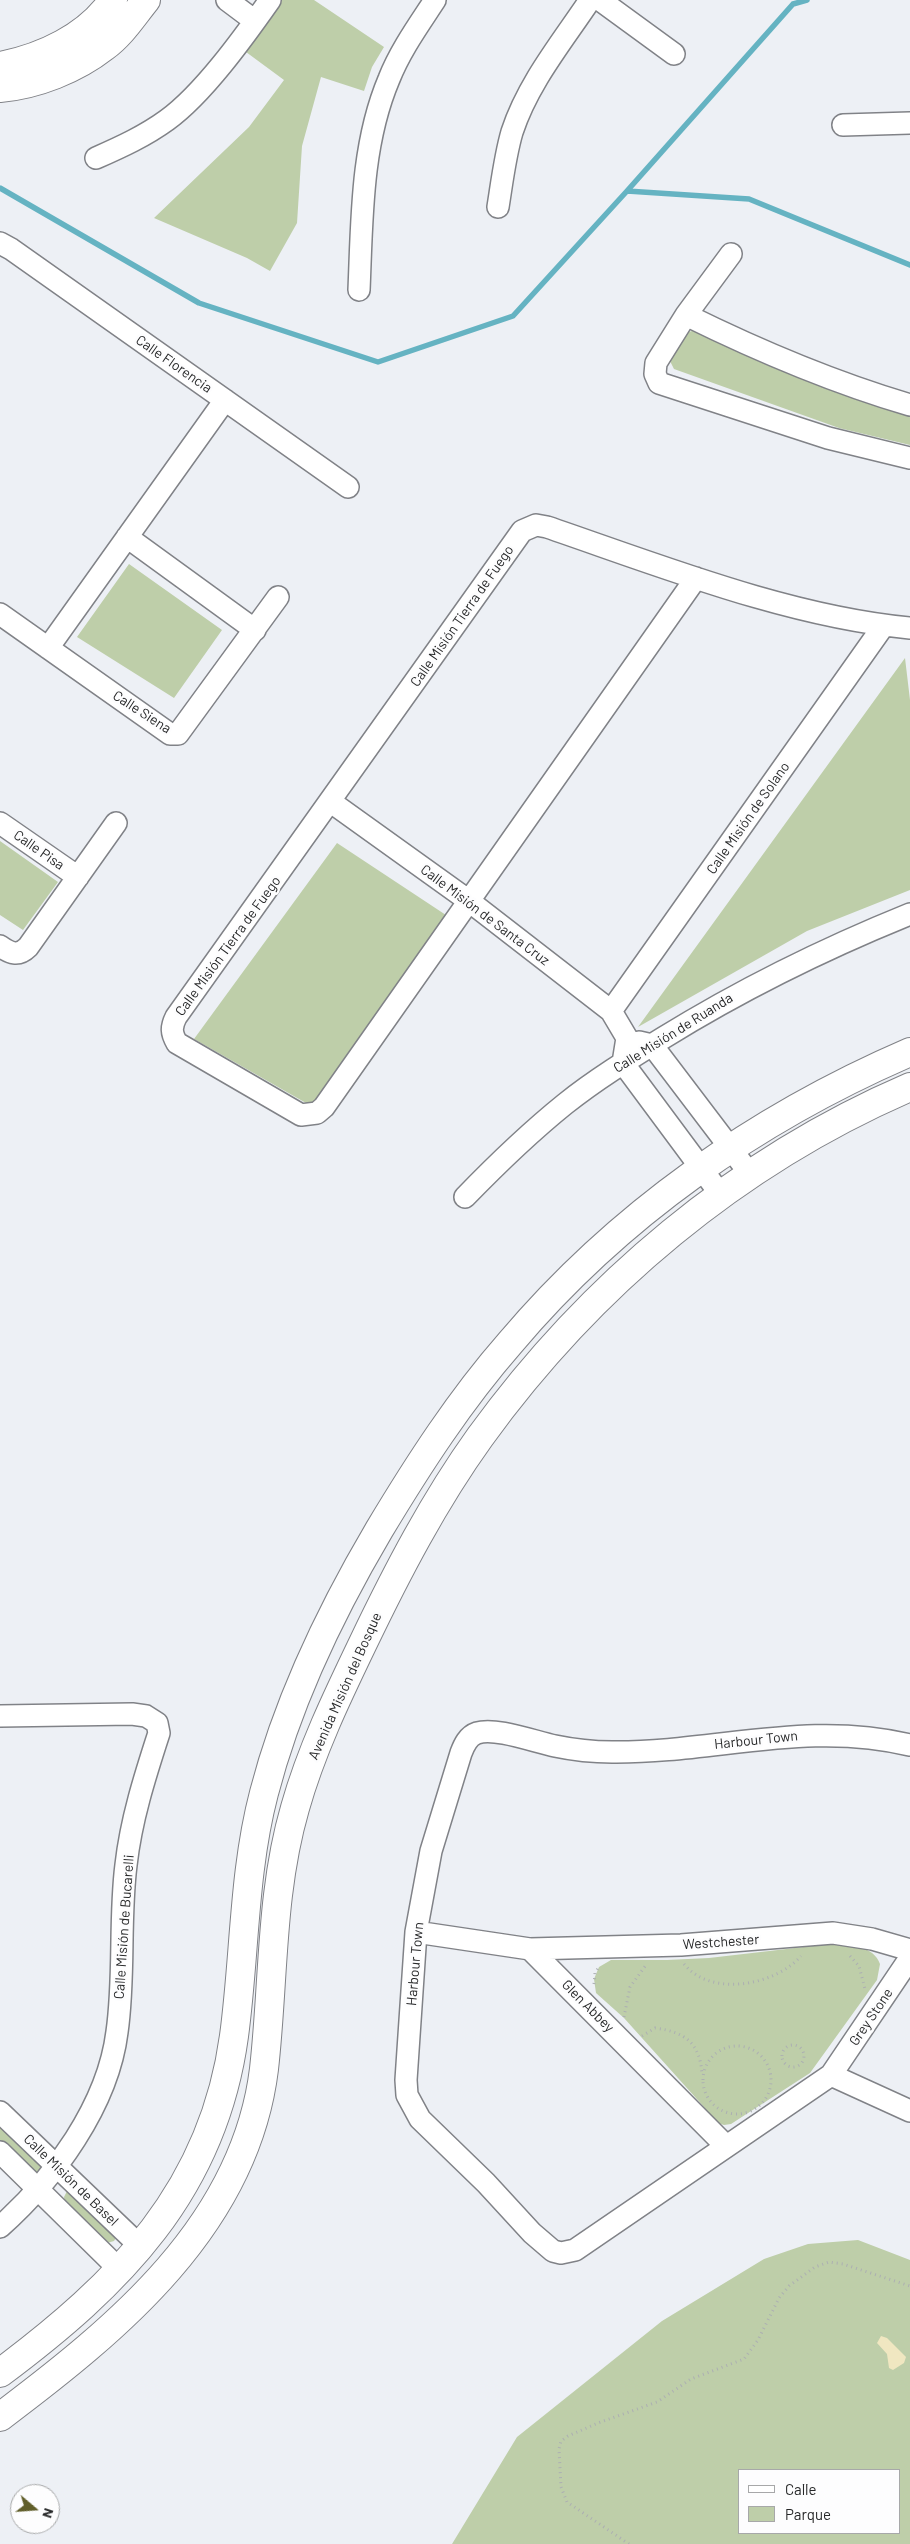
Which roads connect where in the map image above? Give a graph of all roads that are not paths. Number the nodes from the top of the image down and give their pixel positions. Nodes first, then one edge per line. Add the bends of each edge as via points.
1 (114, 0) edge
2 (146, 0) edge
3 (227, 0) edge
4 (435, 0) edge
5 (590, 0) edge
6 (600, 0) edge
7 (268, 1) edge
8 (255, 21) junction
9 (674, 54) dead end
10 (0, 66) edge
11 (0, 88) edge
12 (910, 123) edge
13 (843, 125) dead end
14 (96, 158) dead end
15 (498, 207) dead end
16 (0, 243) edge
17 (731, 254) dead end
18 (359, 290) dead end
19 (686, 315) junction
20 (225, 400) junction
21 (910, 405) edge
22 (910, 458) edge
23 (348, 486) dead end
24 (127, 537) junction
25 (696, 578) junction
26 (278, 597) dead end
27 (0, 614) edge
28 (884, 625) junction
29 (910, 628) edge
30 (255, 630) junction
31 (48, 648) junction
32 (331, 802) junction
33 (0, 823) edge
34 (116, 823) dead end
35 (78, 877) junction
36 (469, 901) junction
37 (910, 914) edge
38 (0, 946) edge
39 (612, 1011) junction
40 (627, 1038) junction
41 (652, 1045) junction
42 (910, 1052) edge
43 (623, 1063) junction
44 (910, 1088) edge
45 (730, 1148) junction
46 (701, 1168) junction
47 (750, 1174) junction
48 (721, 1194) junction
49 (465, 1197) dead end
50 (396, 1502) junction
51 (395, 1578) junction
52 (0, 1716) edge
53 (910, 1745) edge
54 (416, 1932) junction
55 (530, 1948) junction
56 (910, 1950) edge
57 (910, 1958) edge
58 (831, 2075) junction
59 (910, 2111) edge
60 (0, 2112) edge
61 (726, 2146) junction
62 (0, 2152) edge
63 (56, 2165) junction
64 (38, 2190) junction
65 (0, 2227) edge
66 (141, 2247) junction
67 (120, 2270) junction
68 (0, 2373) edge
69 (0, 2417) edge

1 - 10 main road via 84,30 58,47
2 - 11 main road via 105,47 49,77
3 - 8 street
4 - 18 street via 400,55 380,103 363,197
5 - 15 street via 541,72 520,112 512,133
6 - 9 street
7 - 8 street
8 - 14 street via 192,98 168,120 136,140
12 - 13 street
16 - 20 street, Calle Florencia
17 - 19 street
19 - 21 street via 759,351 841,383
19 - 22 street via 656,363 655,374 659,383 828,438
20 - 23 street, Calle Florencia
20 - 24 street
24 - 30 street
24 - 31 street
25 - 28 street, Calle Misión Tierra de Fuego via 808,610
25 - 32 street, Calle Misión Tierra de Fuego via 546,527 529,526 522,531
25 - 36 street, Calle Misión Tierra de Fuego
26 - 30 street, Calle Siena
27 - 31 street, Calle Siena
28 - 29 street, Calle Misión Tierra de Fuego
28 - 39 street, Calle Misión de Solano
30 - 31 street, Calle Siena via 178,734 170,734
32 - 36 street, Calle Misión de Santa Cruz
32 - 36 street, Calle Misión Tierra de Fuego via 176,1017 172,1035 177,1044 301,1115 316,1113
33 - 35 street, Calle Pisa
34 - 35 street
35 - 38 street via 22,953 14,954
36 - 39 street, Calle Misión de Santa Cruz
37 - 41 street, Calle Misión de Ruanda via 769,976
39 - 40 street, Calle Misión de Santa Cruz
40 - 41 street
40 - 43 street
41 - 43 street, Calle Misión de Ruanda
41 - 45 street
42 - 45 main road via 820,1094
43 - 46 street
43 - 49 street, Calle Misión de Ruanda via 566,1103 528,1135
44 - 47 main road, Avenida Misión del Bosque via 812,1136
45 - 46 main road
45 - 47 street
46 - 48 street
46 - 50 main road via 614,1237 546,1302 457,1411
47 - 48 main road, Avenida Misión del Bosque
48 - 51 main road, Avenida Misión del Bosque via 614,1282 548,1351 479,1439 448,1485
50 - 51 main road
50 - 66 main road via 316,1647 277,1749 263,1796 250,1862 234,2040 224,2090 190,2176 166,2216
51 - 69 main road, Avenida Misión del Bosque via 326,1723 294,1811 277,1888 263,2073 245,2143 231,2178 200,2231 148,2291 91,2347
52 - 63 street, Calle Misión de Bucarelli via 132,1714 146,1716 157,1723 158,1733 138,1804 126,1866 115,2046 107,2078 91,2112
53 - 54 street, Harbour Town via 860,1736 806,1734 613,1752 556,1746 492,1732 475,1733 463,1747 446,1796 431,1851
54 - 55 street
54 - 61 street, Harbour Town via 406,2080 412,2107 532,2233 554,2251 561,2254 575,2250
55 - 56 street, Westchester via 681,1945 833,1933 872,1939
55 - 61 street, Glen Abbey via 638,2039
57 - 58 street, Grey Stone
58 - 59 street
58 - 61 street, Harbour Town
60 - 63 street, Calle Misión de Basel
62 - 64 street
63 - 64 street, Calle Misión de Bucarelli
63 - 66 street, Calle Misión de Basel
64 - 65 street, Calle Misión de Bucarelli
64 - 67 street
66 - 67 main road
67 - 68 main road via 31,2350

